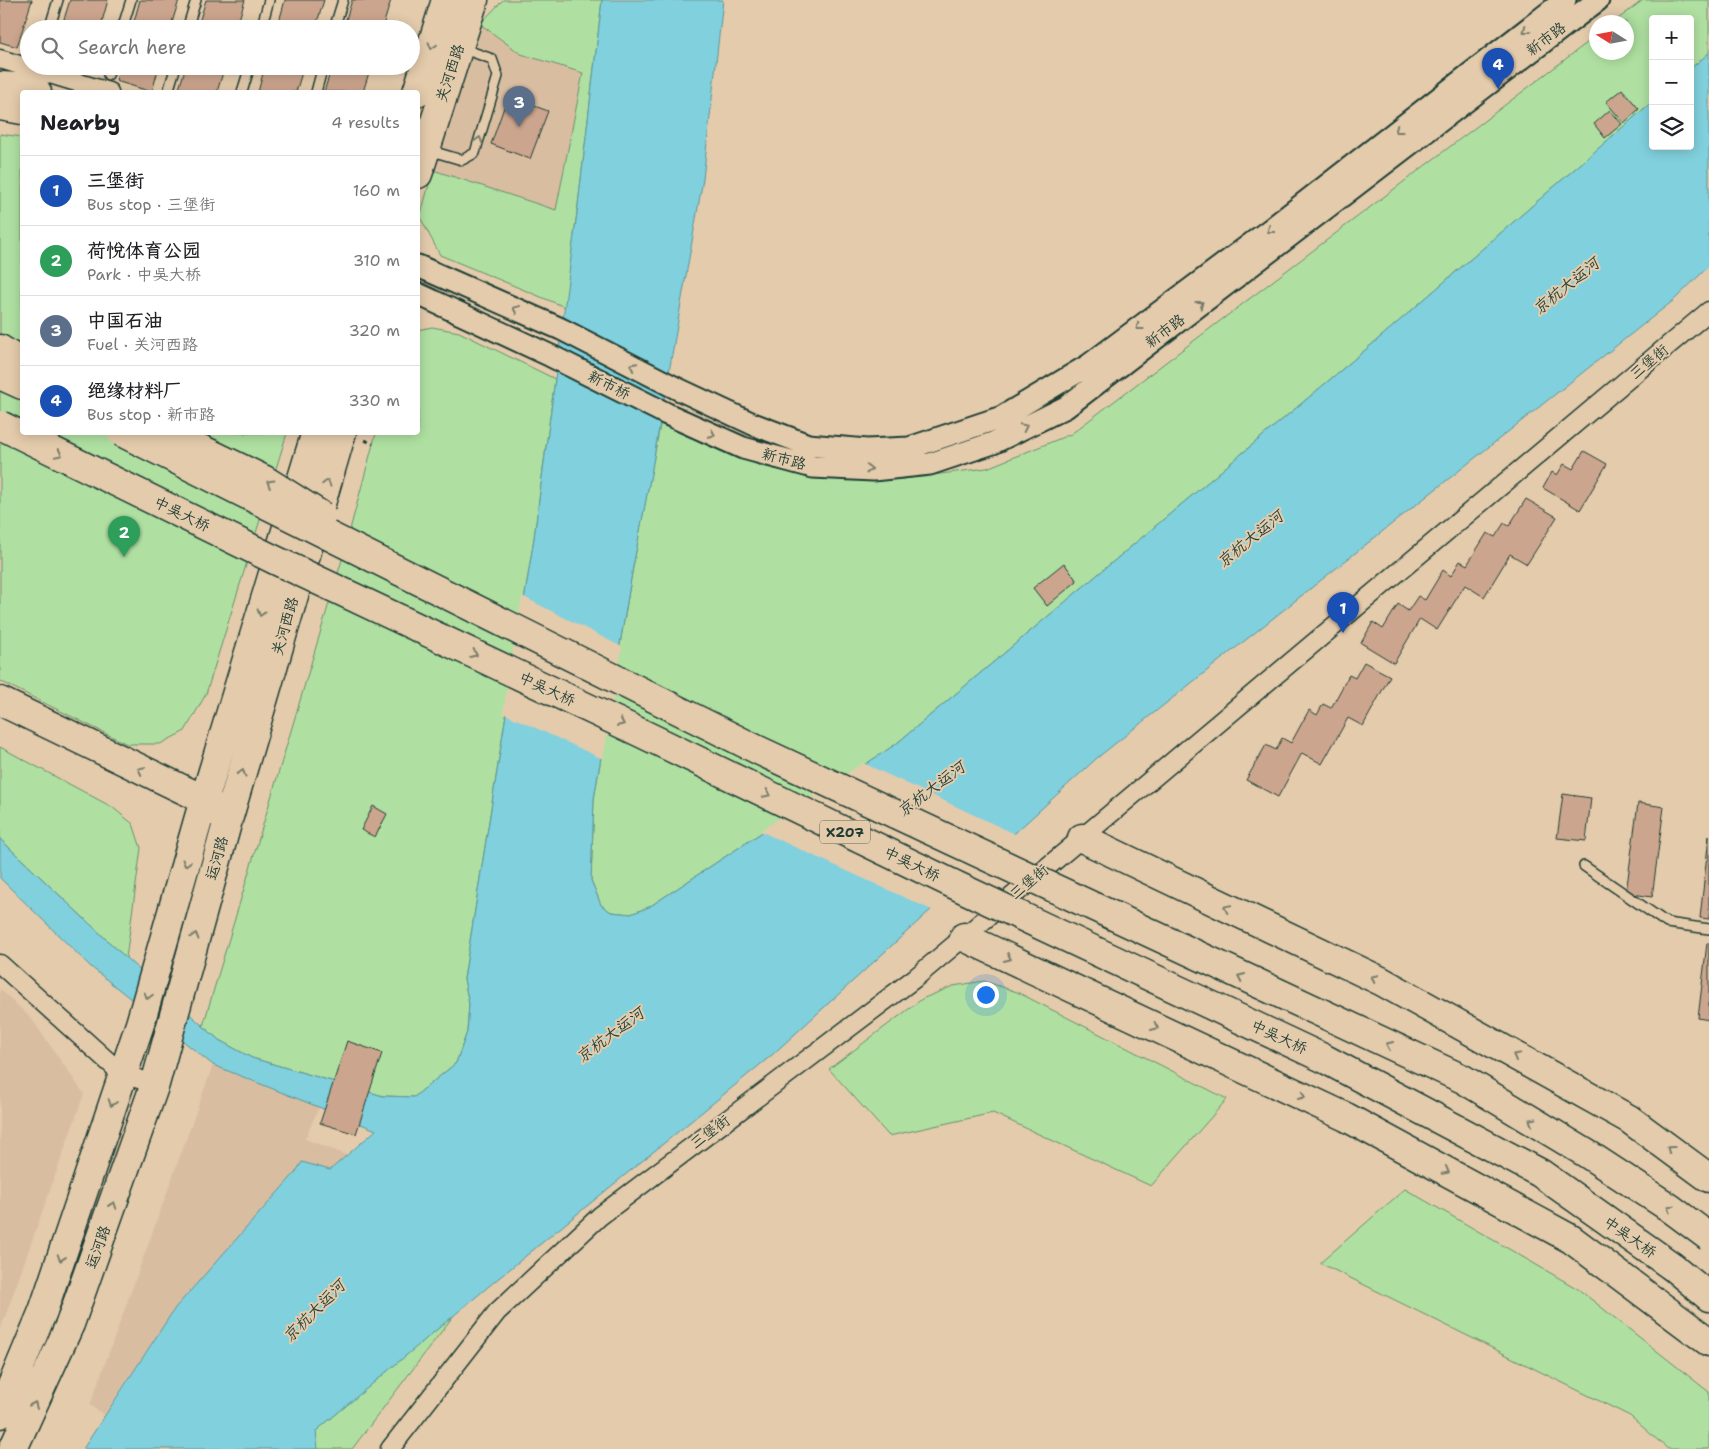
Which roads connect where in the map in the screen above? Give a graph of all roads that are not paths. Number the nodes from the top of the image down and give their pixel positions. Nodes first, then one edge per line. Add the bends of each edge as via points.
1 (58, 0) edge
2 (131, 0) edge
3 (196, 0) edge
4 (270, 0) edge
5 (343, 0) edge
6 (1564, 0) edge
7 (1598, 0) edge
8 (468, 3) edge
9 (52, 20) edge
10 (125, 20) edge
11 (190, 20) edge
12 (264, 20) edge
13 (337, 20) edge
14 (459, 47) junction
15 (0, 59) edge
16 (20, 62) edge
17 (92, 75) edge
18 (173, 75) edge
19 (247, 75) edge
20 (321, 75) edge
21 (109, 78) edge
22 (0, 86) edge
23 (29, 90) edge
24 (169, 90) edge
25 (243, 90) edge
26 (317, 90) edge
27 (418, 90) edge
28 (0, 106) edge
29 (20, 110) edge
30 (421, 162) edge
31 (420, 267) edge
32 (420, 295) edge
33 (1709, 311) edge
34 (0, 349) edge
35 (20, 362) edge
36 (0, 374) edge
37 (20, 384) edge
38 (676, 388) joint
39 (667, 414) joint
40 (0, 425) edge
41 (20, 435) edge
42 (20, 435) edge
43 (127, 435) edge
44 (172, 435) edge
45 (315, 435) edge
46 (341, 435) edge
47 (0, 446) edge
48 (459, 602) junction
49 (440, 638) junction
50 (0, 701) edge
51 (0, 722) edge
52 (202, 808) junction
53 (228, 820) junction
54 (1082, 838) junction
55 (1584, 866) dead end
56 (1709, 929) edge
57 (964, 937) junction
58 (0, 964) edge
59 (122, 1074) junction
60 (155, 1084) junction
61 (1709, 1178) edge
62 (1709, 1237) edge
63 (1709, 1297) edge
64 (1709, 1342) edge
65 (0, 1414) edge
66 (394, 1447) edge
67 (13, 1449) edge

1 - 9 lane
2 - 10 lane
3 - 11 lane
4 - 12 lane
5 - 13 lane
6 -> 38 street, 新市路 via 1271,229 1088,365 1002,417 909,448 867,450 808,445 753,424
39 -> 7 street, 新市路 via 743,448 813,467 873,470 930,464 993,443 1066,407
8 - 14 main road, 关河西路
8 -> 27 main road, 关河西路
14 - 30 main road, 关河西路
30 -> 14 lane via 462,160 475,153 498,76 492,59
15 - 16 street
17 - 21 street
18 - 24 lane
19 - 25 lane
20 - 26 lane
22 - 23 main road
28 - 29 main road
38 -> 31 street, 新市桥 via 560,329
32 - 39 street, 新市桥
33 - 54 street, 三堡街
34 - 35 main road
36 - 37 main road
40 -> 41 main road, 中吴大桥 / X207, bridge
42 -> 49 main road, 中吴大桥 / X207, bridge
43 - 48 main road, X207, bridge
48 -> 44 main road, bridge via 265,480
45 -> 52 main road, 关河西路
53 -> 46 main road, 关河西路
47 - 49 main road, bridge via 323,597
62 -> 48 main road, X207, bridge via 1590,1155 1463,1079 758,750
49 -> 63 main road, 中吴大桥 / X207, bridge via 1323,1058 1540,1173 1673,1267
52 -> 50 main road
51 - 52 main road
52 - 53 main road
52 -> 59 main road, 运河路 via 140,1024
60 -> 53 main road, 运河路
54 - 57 street, 三堡街
61 -> 54 main road via 1628,1119 1381,981
55 - 56 lane via 1667,923
57 -> 64 main road via 1346,1117 1571,1239
57 - 66 street, 三堡街 via 915,978 600,1216 497,1312
58 - 59 street
59 - 60 street
59 -> 65 main road, 运河路 via 43,1311
67 -> 60 main road, 运河路 via 70,1324

